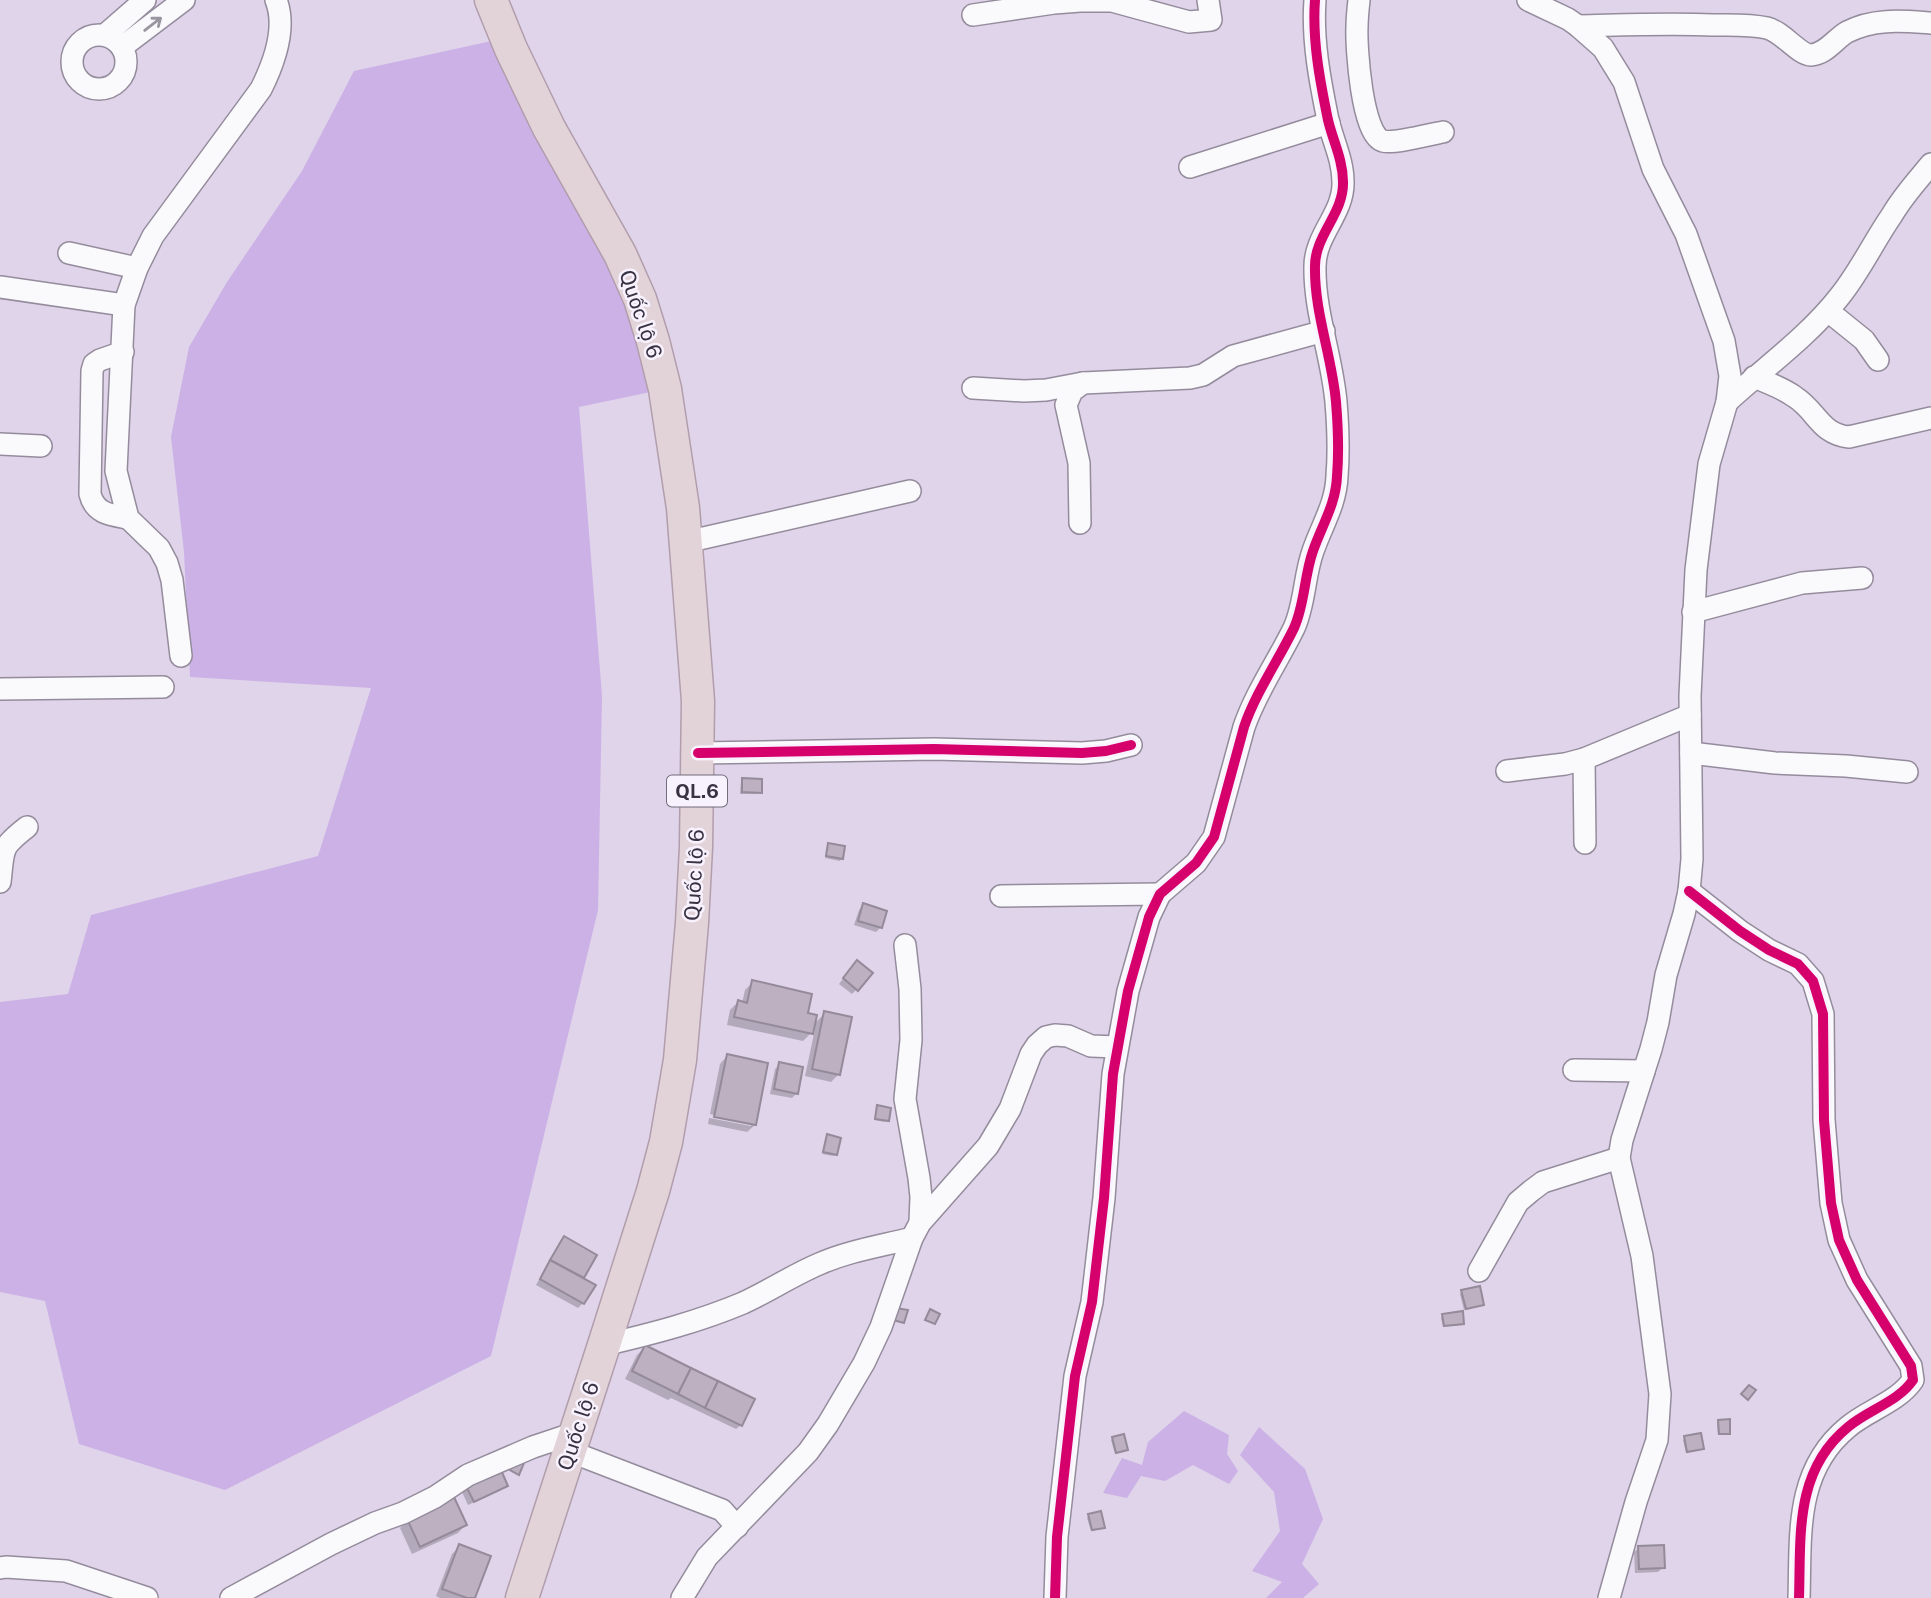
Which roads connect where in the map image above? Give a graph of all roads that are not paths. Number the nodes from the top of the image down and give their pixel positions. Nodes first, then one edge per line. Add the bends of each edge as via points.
1 (145, 0) edge
2 (184, 0) edge
3 (491, 0) edge
4 (1208, 0) edge
5 (1315, 0) edge
6 (1359, 0) edge
7 (1528, 0) edge
8 (277, 1) edge
9 (973, 15) dead end
10 (1931, 23) edge
11 (1578, 26) junction
12 (1329, 123) junction
13 (1443, 132) dead end
14 (1931, 164) edge
15 (1190, 167) dead end
16 (69, 253) dead end
17 (137, 268) junction
18 (0, 287) edge
19 (124, 304) junction
20 (1828, 311) junction
21 (1324, 331) junction
22 (123, 352) junction
23 (1878, 360) dead end
24 (1754, 377) junction
25 (1083, 383) junction
26 (972, 388) dead end
27 (1727, 402) junction
28 (1931, 418) edge
29 (0, 444) edge
30 (41, 446) dead end
31 (910, 491) dead end
32 (128, 518) junction
33 (1080, 523) dead end
34 (687, 542) junction
35 (1862, 578) dead end
36 (1693, 612) junction
37 (181, 656) dead end
38 (163, 687) dead end
39 (0, 690) edge
40 (1690, 715) junction
41 (1131, 744) dead end
42 (698, 753) junction
43 (1691, 753) junction
44 (1584, 758) junction
45 (1507, 771) dead end
46 (1907, 772) dead end
47 (27, 827) dead end
48 (1585, 843) dead end
49 (0, 882) edge
50 (1689, 891) junction
51 (1160, 894) junction
52 (1001, 896) dead end
53 (905, 945) dead end
54 (1117, 1048) junction
55 (1574, 1070) dead end
56 (1644, 1071) junction
57 (1619, 1158) junction
58 (916, 1231) junction
59 (1479, 1271) dead end
60 (604, 1345) junction
61 (572, 1442) junction
62 (737, 1527) junction
63 (0, 1568) edge
64 (146, 1598) edge
65 (231, 1598) edge
66 (522, 1598) edge
67 (682, 1598) edge
68 (1055, 1598) edge
69 (1609, 1598) edge
70 (1799, 1598) edge

1 -> 2 street via 113,41
3 - 34 highway, Quốc lộ 6 / QL.6 via 549,128 640,299 665,389
4 - 9 street via 1211,20 1200,22 1112,1 1054,3
5 - 12 street via 1316,48
6 - 13 street via 1356,29 1361,83 1376,137 1392,141
7 - 11 street
8 - 17 street via 281,15 270,72 153,236
10 - 11 street via 1892,20 1868,24 1809,55 1770,29 1751,26
11 - 27 street via 1603,48 1625,82 1653,169 1686,234 1724,341 1730,376
12 - 15 street
12 - 21 street via 1344,184 1315,263
14 - 20 street via 1893,212
16 - 17 street
17 - 19 street
18 - 19 street
19 - 22 street
20 - 23 street via 1864,340
20 - 24 street
21 - 25 street via 1233,356 1190,378
21 - 51 street via 1336,402 1337,475 1331,510 1312,552 1294,628 1247,718 1214,837 1196,863
22 - 32 street via 116,471
22 - 32 street via 100,360 92,370 90,494 101,512
24 - 27 street
24 - 28 street via 1799,399 1836,436
25 - 26 street via 1024,391
25 - 33 street via 1072,391 1066,405 1079,463
27 - 36 street via 1709,464
29 - 30 street
31 - 34 street
32 - 37 street via 159,548 167,563
34 - 42 highway, Quốc lộ 6 / QL.6
35 - 36 street via 1802,583
36 - 40 street
38 - 39 street
40 - 43 street
40 - 44 street
41 - 42 street via 1082,753 934,749
42 - 60 highway, Quốc lộ 6 / QL.6 via 692,923 673,1105 653,1191
43 - 46 street
43 - 50 street
44 - 45 street
44 - 48 street
47 - 49 street via 3,850
50 - 56 street
50 - 70 street via 1740,931 1798,964 1813,981 1823,1014 1824,1120 1839,1240 1857,1280 1911,1366 1913,1380 1907,1389 1848,1427 1818,1462 1802,1507
51 - 52 street
51 - 54 street via 1136,962
53 - 58 street via 911,1040 905,1099 921,1197
54 - 58 street via 1055,1035 1037,1045 1010,1109 988,1146
54 - 68 street via 1092,1303 1075,1376 1056,1537
55 - 56 street
56 - 57 street
57 - 59 street via 1543,1182 1531,1191 1518,1202
57 - 69 street via 1642,1256 1660,1394 1657,1440
58 - 60 street via 819,1264 744,1302 696,1320
58 - 62 street via 881,1328 845,1397 808,1452
60 - 61 highway, Quốc lộ 6 / QL.6
61 - 62 street via 722,1510
61 - 65 street via 533,1447 468,1475 435,1497 331,1544
61 - 66 highway, Quốc lộ 6 / QL.6
62 - 67 street via 707,1558
63 - 64 street via 66,1571

